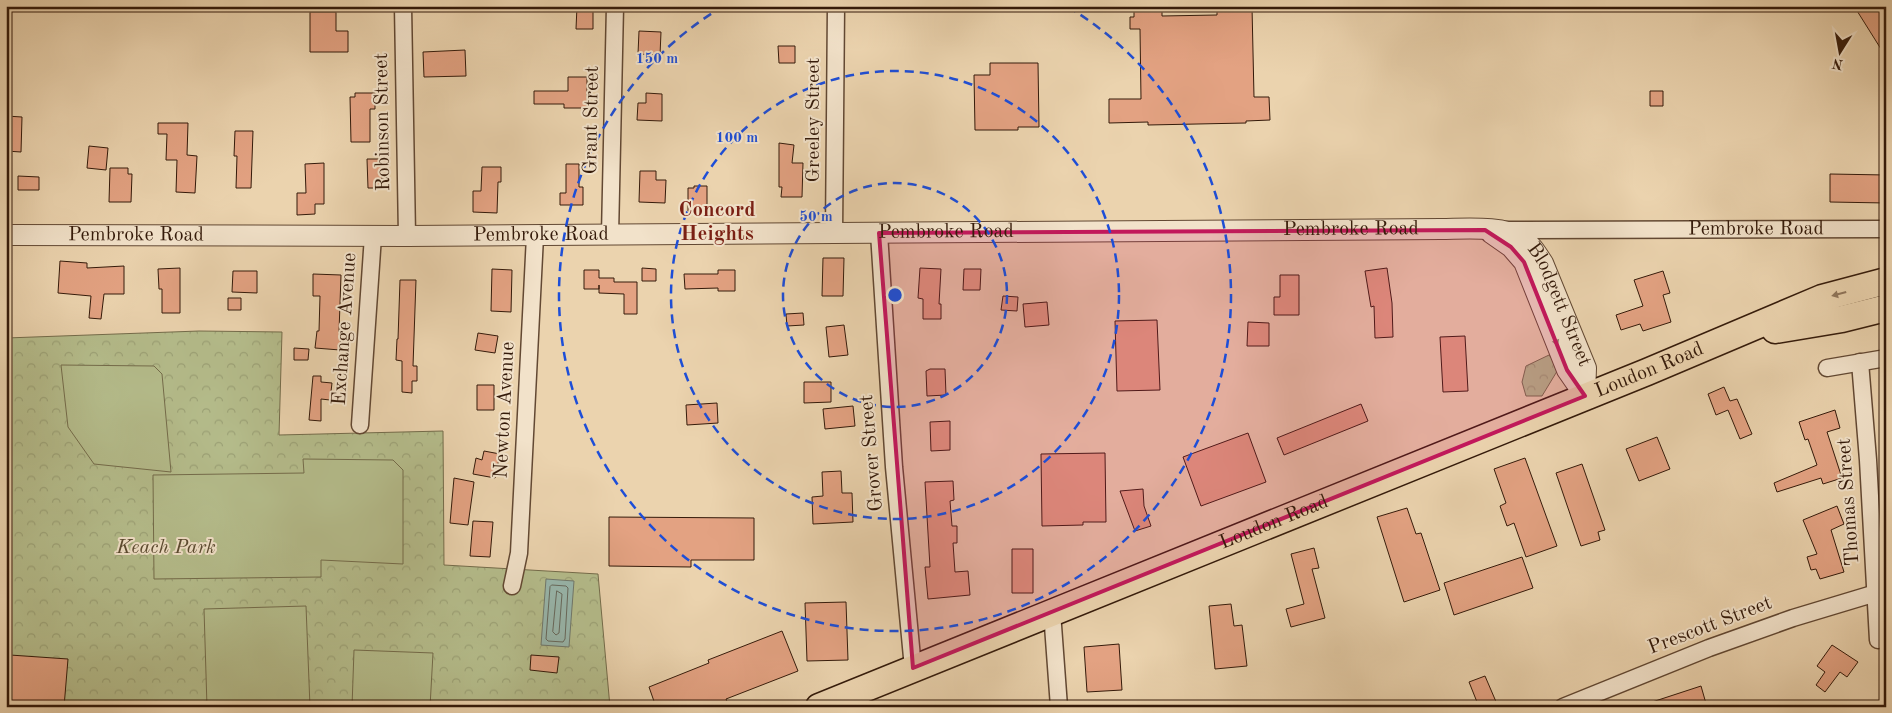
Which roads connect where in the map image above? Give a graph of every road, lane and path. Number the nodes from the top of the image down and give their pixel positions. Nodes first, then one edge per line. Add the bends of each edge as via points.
1 (403, 6) edge
2 (615, 6) edge
3 (836, 6) edge
4 (1886, 229) edge
5 (1485, 230) junction
6 (834, 233) junction
7 (879, 234) junction
8 (6, 235) edge
9 (610, 235) junction
10 (373, 236) junction
11 (407, 236) junction
12 (536, 236) junction
13 (1886, 281) edge
14 (1886, 308) edge
15 (1886, 317) edge
16 (1842, 319) junction
17 (1730, 338) junction
18 (1886, 358) edge
19 (1860, 362) junction
20 (1827, 368) dead end
21 (1585, 396) junction
22 (360, 425) dead end
23 (512, 586) dead end
24 (1876, 593) junction
25 (1052, 612) junction
26 (1878, 640) dead end
27 (914, 668) junction
28 (819, 707) edge
29 (1059, 707) edge
30 (1563, 707) edge

1 - 11 street, Robinson Street
2 - 9 street, Grant Street
3 - 6 street, Greeley Street
4 - 5 street, Pembroke Road
5 - 7 street, Pembroke Road
5 - 21 street, Blodgett Street via 1516,234 1539,257 1586,368
6 - 7 street, Pembroke Road
6 - 9 street, Pembroke Road
7 - 27 street, Grover Street via 894,467
8 - 10 street, Pembroke Road
9 - 12 street, Pembroke Road
10 - 11 street, Pembroke Road
10 - 22 street, Exchange Avenue
11 - 12 street, Pembroke Road
12 - 23 street, Newton Avenue via 519,553
13 -> 17 main road, Loudon Road via 1822,298
14 - 16 main road, Loudon Road
15 - 16 main road
16 - 17 main road, Loudon Road
17 - 21 main road, Loudon Road
18 - 19 street
19 - 20 street
19 - 24 street, Thomas Street
21 - 25 main road, Loudon Road
24 - 26 street, Thomas Street
24 - 30 street, Prescott Street via 1709,648
25 - 27 main road, Loudon Road
25 - 29 street
27 - 28 main road, Loudon Road

